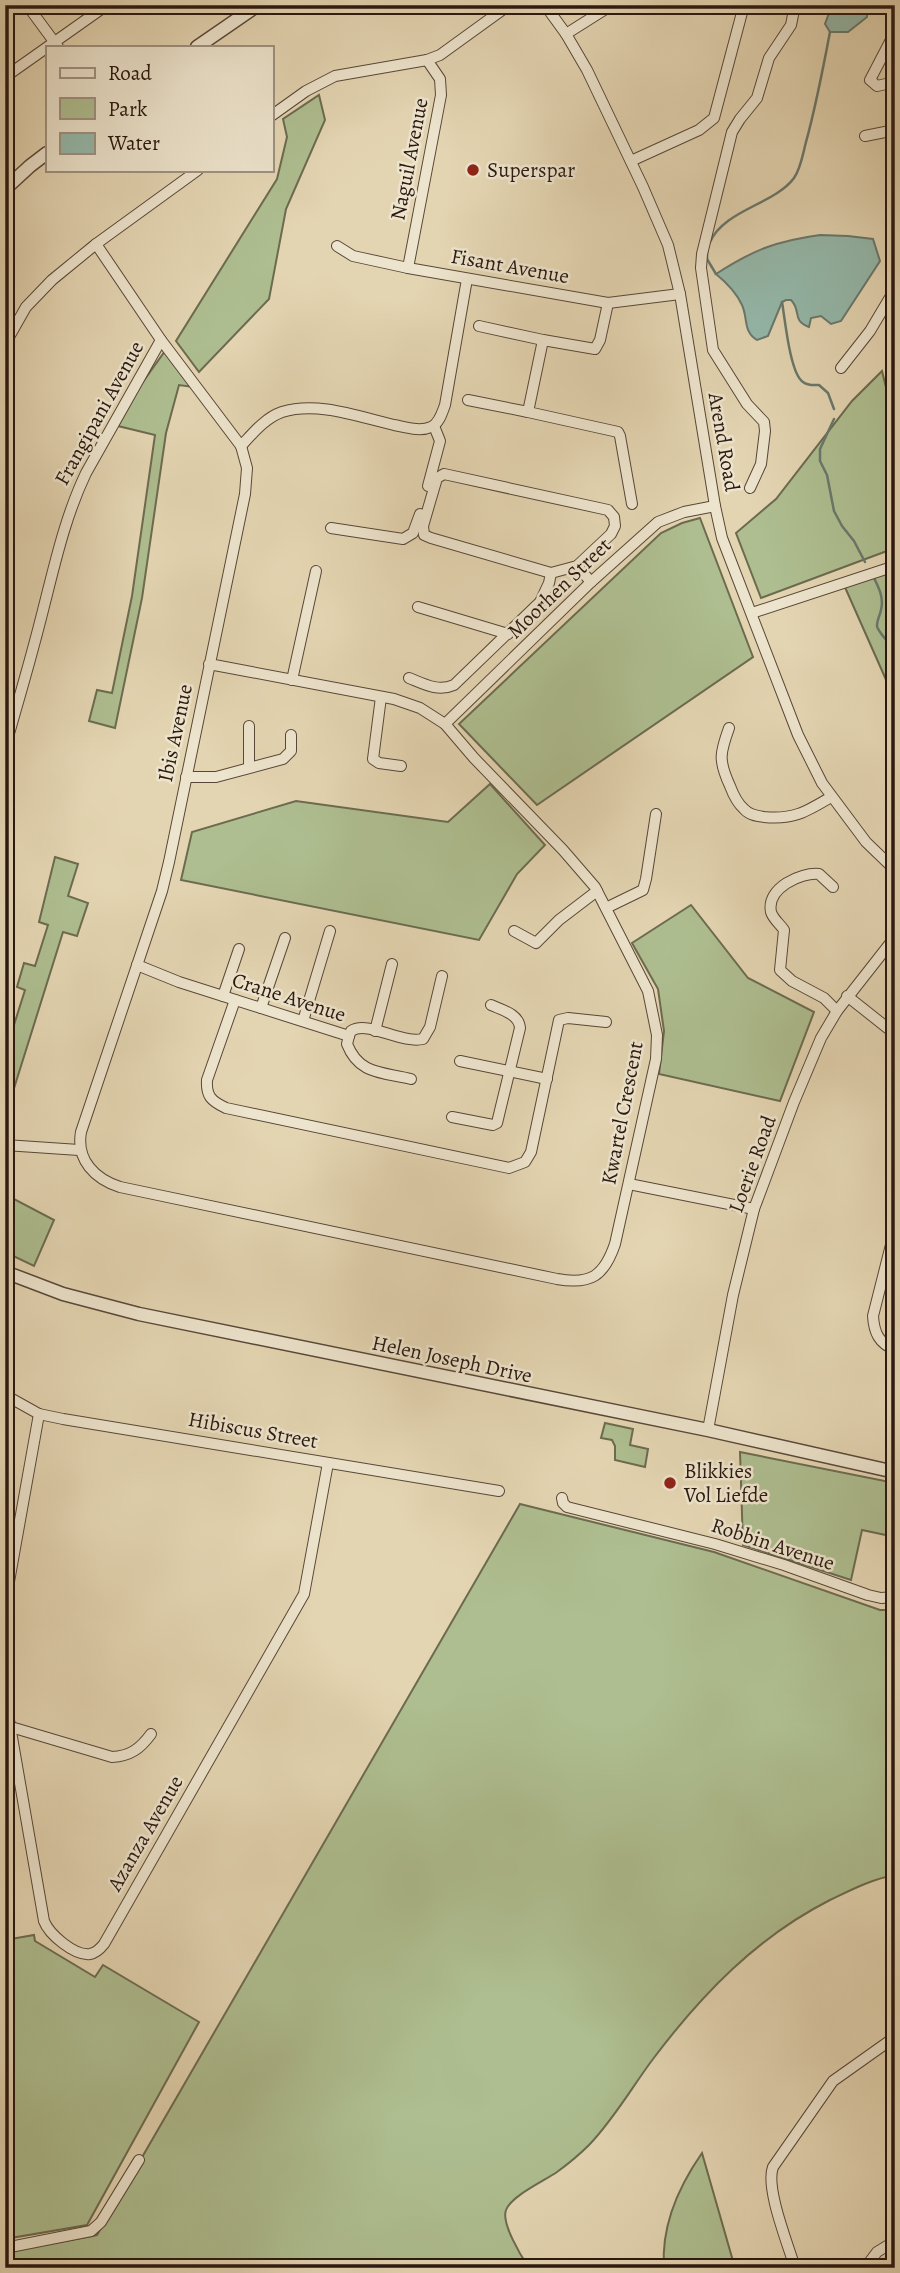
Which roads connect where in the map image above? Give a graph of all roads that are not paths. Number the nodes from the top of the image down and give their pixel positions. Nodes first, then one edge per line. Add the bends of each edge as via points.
1 (27, 5) edge
2 (107, 5) edge
3 (258, 5) edge
4 (509, 5) edge
5 (545, 5) edge
6 (612, 5) edge
7 (744, 5) edge
8 (795, 5) edge
9 (566, 34) junction
10 (893, 39) edge
11 (56, 45) edge
12 (198, 46) edge
13 (46, 51) edge
14 (427, 60) junction
15 (5, 77) edge
16 (895, 82) edge
17 (273, 116) edge
18 (895, 130) edge
19 (864, 136) dead end
20 (46, 154) edge
21 (631, 161) junction
22 (195, 172) edge
23 (5, 189) edge
24 (895, 196) edge
25 (895, 220) edge
26 (96, 244) junction
27 (337, 246) dead end
28 (408, 268) junction
29 (467, 279) junction
30 (895, 289) edge
31 (680, 294) junction
32 (608, 303) junction
33 (478, 326) dead end
34 (161, 340) junction
35 (543, 340) junction
36 (5, 344) edge
37 (841, 368) dead end
38 (468, 400) dead end
39 (528, 412) junction
40 (434, 426) junction
41 (241, 446) junction
42 (750, 488) dead end
43 (632, 504) dead end
44 (715, 506) junction
45 (331, 528) dead end
46 (577, 566) junction
47 (895, 566) edge
48 (316, 571) dead end
49 (551, 573) junction
50 (591, 582) junction
51 (418, 607) dead end
52 (752, 613) junction
53 (508, 634) junction
54 (209, 664) junction
55 (409, 678) dead end
56 (292, 680) junction
57 (381, 697) junction
58 (445, 724) junction
59 (249, 726) dead end
60 (8, 728) edge
61 (729, 728) dead end
62 (291, 735) dead end
63 (5, 748) edge
64 (401, 766) dead end
65 (249, 767) junction
66 (186, 777) junction
67 (831, 797) junction
68 (656, 814) dead end
69 (895, 870) edge
70 (833, 887) dead end
71 (597, 891) junction
72 (606, 908) junction
73 (330, 931) dead end
74 (514, 931) dead end
75 (895, 937) edge
76 (285, 938) dead end
77 (239, 948) dead end
78 (393, 964) dead end
79 (137, 965) junction
80 (442, 976) dead end
81 (223, 996) junction
82 (847, 996) junction
83 (235, 1000) junction
84 (491, 1005) dead end
85 (261, 1008) junction
86 (837, 1011) junction
87 (303, 1021) junction
88 (606, 1022) dead end
89 (375, 1031) junction
90 (895, 1034) edge
91 (349, 1036) junction
92 (460, 1061) dead end
93 (510, 1071) junction
94 (411, 1079) dead end
95 (547, 1079) junction
96 (452, 1117) dead end
97 (5, 1145) edge
98 (79, 1150) junction
99 (629, 1184) junction
100 (754, 1209) junction
101 (895, 1229) edge
102 (5, 1272) edge
103 (895, 1350) edge
104 (5, 1395) edge
105 (38, 1414) junction
106 (708, 1430) junction
107 (328, 1463) junction
108 (895, 1472) edge
109 (499, 1491) dead end
110 (562, 1498) dead end
111 (895, 1598) edge
112 (5, 1604) edge
113 (5, 1697) edge
114 (11, 1727) junction
115 (151, 1734) dead end
116 (895, 2037) edge
117 (139, 2160) dead end
118 (895, 2241) edge
119 (5, 2248) edge
120 (795, 2268) edge
121 (865, 2268) edge

1 - 11 street
2 - 11 street
3 - 12 street
4 - 14 street
5 - 9 street, Arend Road
6 - 9 street
7 - 21 street via 714,118 699,130
8 - 42 street via 791,25 768,58 757,98 732,132 700,260 716,359 764,422 761,464
9 - 21 street, Arend Road
10 - 16 street via 870,80 877,86
13 - 15 street
14 - 17 street via 335,76
14 - 28 street, Naguil Avenue via 440,79 441,95
18 - 19 street
20 - 23 street
21 - 31 street, Arend Road via 668,245
22 - 26 street
24 - 25 street via 891,205
26 - 34 street, Ibis Avenue
26 - 36 street via 37,294
27 - 28 street, Fisant Avenue via 353,256
28 - 29 street, Fisant Avenue
29 - 32 street, Fisant Avenue
29 - 40 street via 445,405
30 - 37 street
31 - 32 street, Fisant Avenue
31 - 44 street, Arend Road
32 - 35 street via 595,349
33 - 35 street
34 - 41 street, Ibis Avenue
34 - 60 street, Frangipani Avenue via 75,496 21,698
35 - 39 street
38 - 39 street
39 - 43 street via 618,432
40 - 41 street via 411,428 320,408 294,409 270,418
40 - 45 street via 438,449 413,533 397,539
41 - 54 street, Ibis Avenue via 247,468 245,494
44 - 50 street, Moorhen Street via 658,522
44 - 52 street, Arend Road via 722,538
46 - 49 street
46 - 49 street via 611,534 614,517 608,510 444,474 437,478 424,535
46 - 50 street
47 - 52 street
48 - 56 street
49 - 53 street via 540,602
50 - 58 street, Moorhen Street
51 - 53 street
52 - 67 street, Arend Road via 798,735
53 - 55 street via 454,685 436,688
54 - 56 street, Kwartel Crescent
54 - 66 street, Ibis Avenue
56 - 57 street, Kwartel Crescent
57 - 58 street, Kwartel Crescent via 420,708
57 - 64 street via 373,759
58 - 71 street, Kwartel Crescent
59 - 65 street
60 - 63 street, Frangipani Avenue
61 - 67 street via 720,760 744,811 755,816 795,817
62 - 65 street via 288,756
65 - 66 street via 208,778
66 - 79 street, Ibis Avenue via 162,891
67 - 69 street, Arend Road
68 - 72 street via 645,886 638,894
70 - 86 street via 819,874 805,875 776,891 771,908 785,935 780,970
71 - 72 street, Kwartel Crescent
71 - 74 street via 536,943
72 - 99 street, Kwartel Crescent via 648,991 657,1035
73 - 87 street
75 - 82 street, Loerie Road
76 - 85 street
77 - 81 street
78 - 89 street
79 - 81 street, Crane Avenue
79 - 98 street, Ibis Avenue via 80,1132
80 - 89 street via 423,1039
81 - 83 street, Crane Avenue
82 - 86 street, Loerie Road
82 - 90 street
83 - 85 street, Crane Avenue
83 - 95 street via 206,1080 209,1098 226,1108 509,1168 525,1162 531,1152
84 - 93 street via 519,1021
85 - 87 street, Crane Avenue
86 - 100 street, Loerie Road via 810,1061
87 - 91 street, Crane Avenue
88 - 95 street via 559,1020
89 - 91 street via 357,1028
91 - 94 street, Crane Avenue via 347,1044 365,1069
92 - 93 street
93 - 95 street
93 - 96 street via 497,1123
97 - 98 street
98 - 99 street, Kwartel Crescent via 98,1177 120,1187 570,1282 591,1278 607,1264
99 - 100 street
100 - 106 street, Loerie Road
101 - 103 street via 873,1316 877,1337
102 - 106 street, Helen Joseph Drive via 139,1314
104 - 105 street, Hibiscus Street
105 - 107 street, Hibiscus Street
105 - 112 street
106 - 108 street, Helen Joseph Drive
107 - 109 street, Hibiscus Street
107 - 114 street, Azanza Avenue via 304,1594 104,1944 92,1954 67,1945 44,1921
110 - 111 street, Robbin Avenue via 567,1507 715,1544 868,1595
113 - 114 street, Azanza Avenue
114 - 115 street via 112,1757 129,1755
116 - 120 street via 833,2081 773,2166 771,2189
117 - 119 street via 91,2231
118 - 121 street via 877,2252

